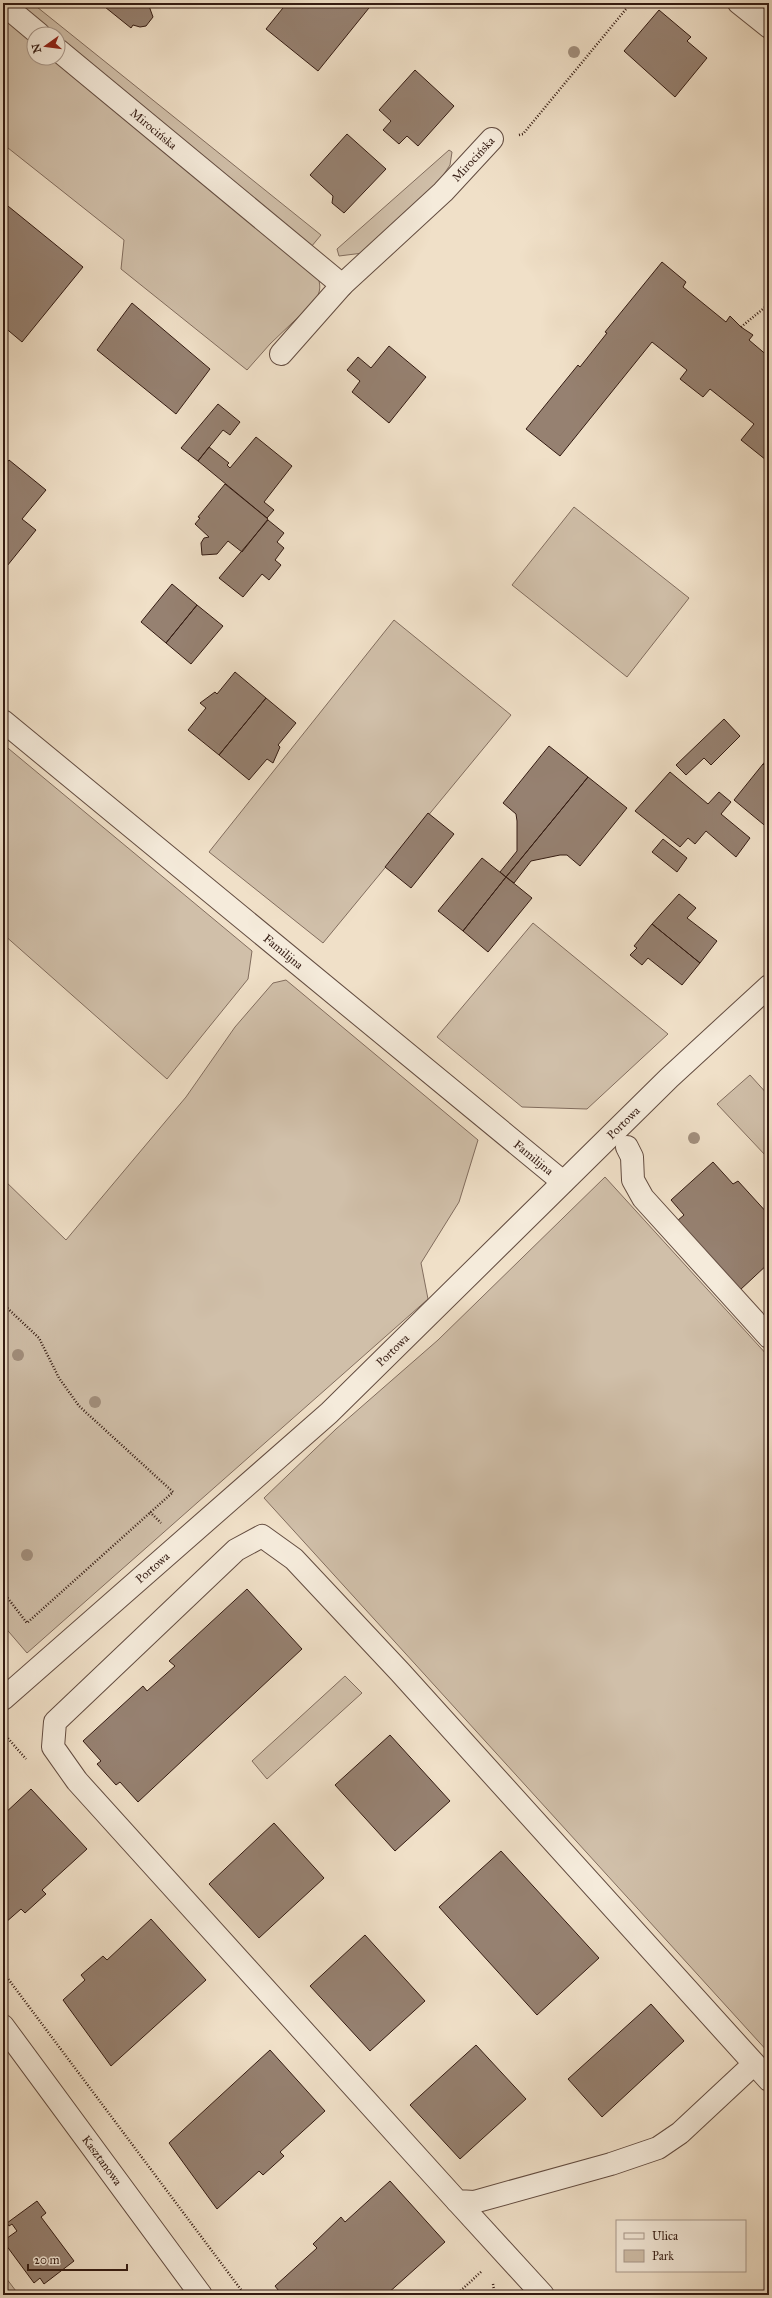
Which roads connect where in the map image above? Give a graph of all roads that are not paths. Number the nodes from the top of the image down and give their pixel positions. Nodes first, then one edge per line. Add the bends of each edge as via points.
1 (739, 3) edge
2 (3, 4) edge
3 (29, 26) edge
4 (769, 27) edge
5 (66, 57) edge
6 (492, 139) road end
7 (342, 285) junction
8 (281, 354) dead end
9 (3, 721) edge
10 (769, 986) edge
11 (627, 1147) dead end
12 (563, 1182) junction
13 (769, 1337) edge
14 (3, 1699) edge
15 (3, 2026) edge
16 (754, 2064) junction
17 (769, 2080) edge
18 (456, 2201) junction
19 (201, 2295) edge
20 (543, 2295) edge

1 - 4 street
2 - 3 street
5 - 7 street, Mirocińska
6 - 7 street, Mirocińska via 443,192
7 - 8 street, Mirocińska
9 - 12 street, Familijna
10 - 12 street, Portowa via 669,1078
11 - 13 street via 632,1157 632,1180 643,1198
12 - 14 street, Portowa via 329,1413
15 - 19 street, Kasztanowa
16 - 17 street
16 - 18 street via 680,2133 658,2148 611,2164 474,2202
16 - 18 street via 395,1667 294,1559 262,1536 236,1550 55,1722 53,1747 77,1781
18 - 20 street

